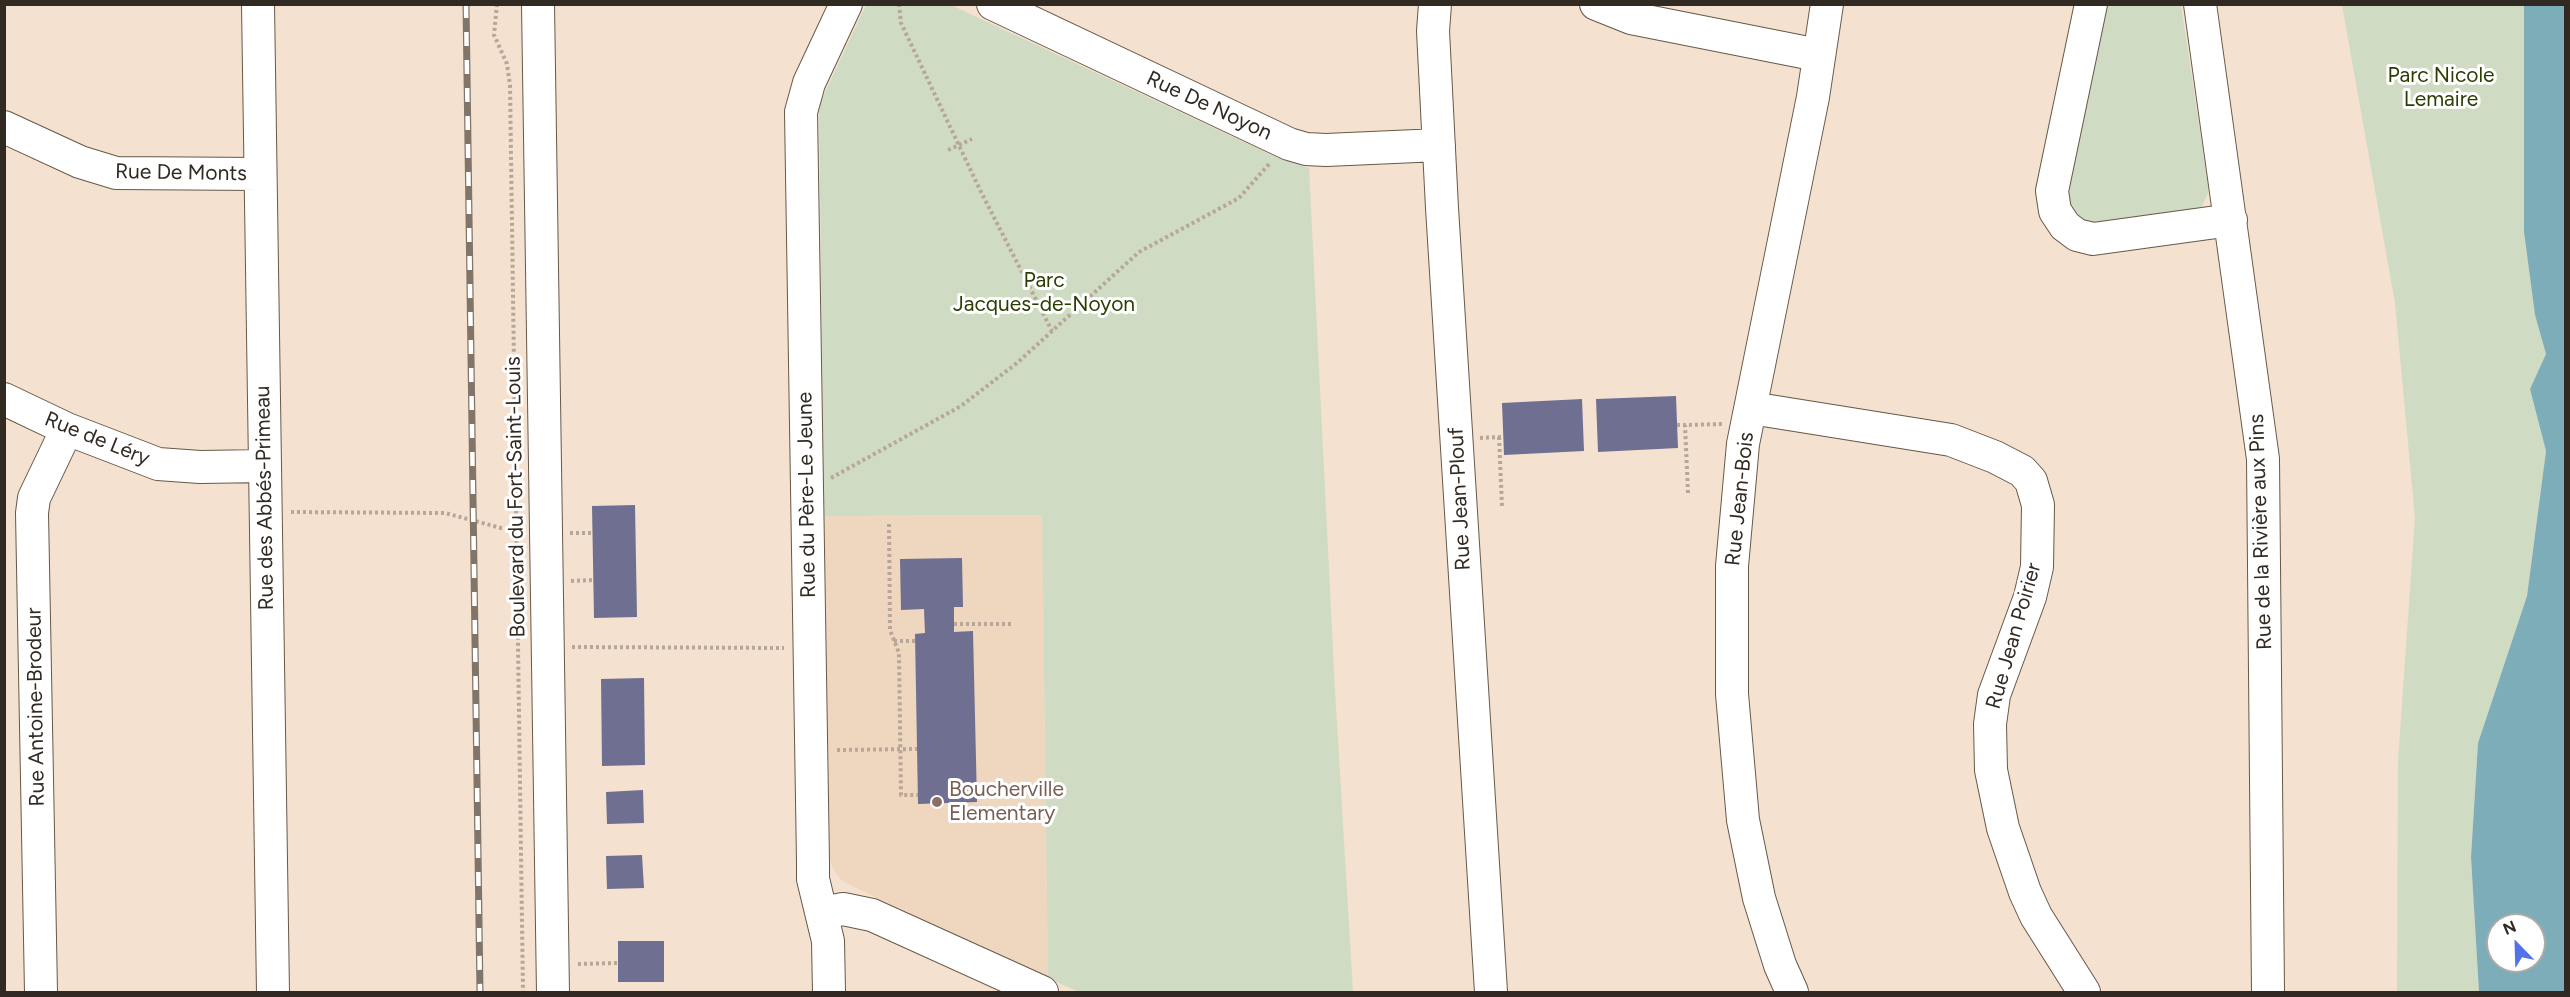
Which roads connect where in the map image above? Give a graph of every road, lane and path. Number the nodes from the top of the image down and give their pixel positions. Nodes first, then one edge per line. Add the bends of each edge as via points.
1 (258, 4) edge
2 (497, 4) edge
3 (538, 4) edge
4 (846, 4) edge
5 (899, 4) edge
6 (993, 4) edge
7 (1435, 4) edge
8 (1596, 4) edge
9 (1827, 4) edge
10 (2091, 4) edge
11 (2200, 4) edge
12 (1818, 55) junction
13 (4, 127) edge
14 (972, 139) dead end
15 (959, 145) junction
16 (1439, 145) junction
17 (948, 150) dead end
18 (1273, 160) dead end
19 (260, 174) junction
20 (2231, 220) junction
21 (1052, 331) junction
22 (4, 399) edge
23 (1742, 416) junction
24 (1677, 425) dead end
25 (1685, 425) junction
26 (67, 429) junction
27 (1471, 439) dead end
28 (265, 466) junction
29 (821, 483) dead end
30 (1688, 493) dead end
31 (1502, 506) dead end
32 (281, 512) dead end
33 (889, 524) dead end
34 (516, 529) junction
35 (570, 533) dead end
36 (593, 533) dead end
37 (594, 580) dead end
38 (571, 581) dead end
39 (954, 624) dead end
40 (1012, 624) dead end
41 (894, 641) junction
42 (915, 641) dead end
43 (572, 646) dead end
44 (793, 648) dead end
45 (900, 749) junction
46 (917, 749) dead end
47 (826, 750) dead end
48 (918, 795) dead end
49 (822, 913) junction
50 (618, 963) dead end
51 (577, 964) dead end
52 (41, 993) edge
53 (273, 993) edge
54 (522, 993) edge
55 (553, 993) edge
56 (829, 993) edge
57 (1042, 993) edge
58 (1491, 993) edge
59 (1792, 993) edge
60 (2084, 993) edge
61 (2268, 993) edge

1 - 19 street, Rue des Abbés-Primeau
2 - 34 path, Boulevard du Fort-Saint-Louis via 494,35 507,64 510,85
3 - 55 street, Boulevard du Fort-Saint-Louis
4 - 49 street, Rue du Père-Le Jeune via 809,83 801,112 813,879
5 - 15 path via 901,23
6 - 16 street, Rue De Noyon via 1290,144 1306,149
7 - 16 street, Rue Jean-Plouf
8 - 12 street via 1631,18
9 - 12 street, Rue Jean-Bois
10 - 20 street via 2052,191 2055,211 2077,235 2093,239
11 - 20 street, Rue de la Rivière aux Pins
12 - 23 street, Rue Jean-Bois via 1813,97
13 - 19 street, Rue De Monts via 80,162 116,173
14 - 15 path
15 - 17 path
15 - 21 path
16 - 58 street, Rue Jean-Plouf
18 - 21 path via 1239,198 1139,252
19 - 28 street, Rue des Abbés-Primeau
20 - 61 street, Rue de la Rivière aux Pins via 2263,459
21 - 29 path via 961,406
22 - 26 street, Rue de Léry
23 - 25 path
23 - 59 street, Rue Jean-Bois via 1732,566 1735,742 1743,820 1759,898
23 - 60 street, Rue Jean Poirier via 1951,440 2022,471 2031,481 2038,505 2037,567 1994,695 1990,724 1992,770 2003,828 2025,892
24 - 25 path
25 - 30 path
26 - 28 street, Rue de Léry via 158,464
26 - 52 street, Rue Antoine-Brodeur via 34,498 32,513
27 - 31 path via 1501,437
28 - 53 street, Rue des Abbés-Primeau
32 - 34 path via 445,513
33 - 41 path via 890,630
34 - 54 path, Boulevard du Fort-Saint-Louis
35 - 36 path
37 - 38 path
39 - 40 path
41 - 42 path
41 - 45 path via 898,653
43 - 44 path
45 - 46 path
45 - 47 path
45 - 48 path via 901,795
49 - 56 street, Rue du Père-Le Jeune via 828,941
49 - 57 street via 843,909 872,915
50 - 51 path

